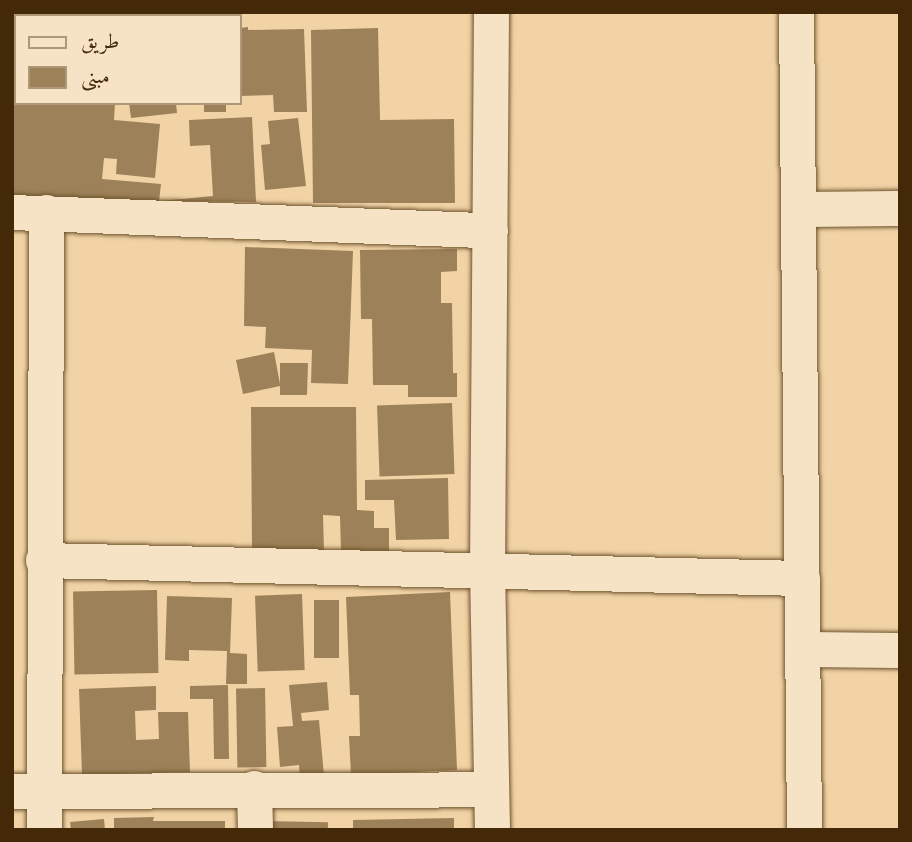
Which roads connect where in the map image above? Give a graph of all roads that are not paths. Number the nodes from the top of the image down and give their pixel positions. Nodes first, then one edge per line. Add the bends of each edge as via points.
1 (491, 12) edge
2 (796, 12) edge
3 (900, 208) edge
4 (800, 209) junction
5 (29, 212) edge
6 (490, 230) junction
7 (43, 560) junction
8 (487, 569) junction
9 (802, 578) junction
10 (804, 649) junction
11 (900, 650) edge
12 (254, 788) junction
13 (490, 789) junction
14 (28, 791) edge
15 (44, 830) edge
16 (256, 830) edge
17 (492, 830) edge
18 (804, 830) edge

1 - 6 street
2 - 4 street
3 - 4 street
4 - 9 street
5 - 6 street
5 - 7 street
6 - 8 street
7 - 8 street
7 - 14 street
8 - 9 street
8 - 13 street
9 - 10 street
10 - 11 street
10 - 18 street
12 - 13 street
12 - 14 street
12 - 16 street
13 - 17 street
14 - 15 street

